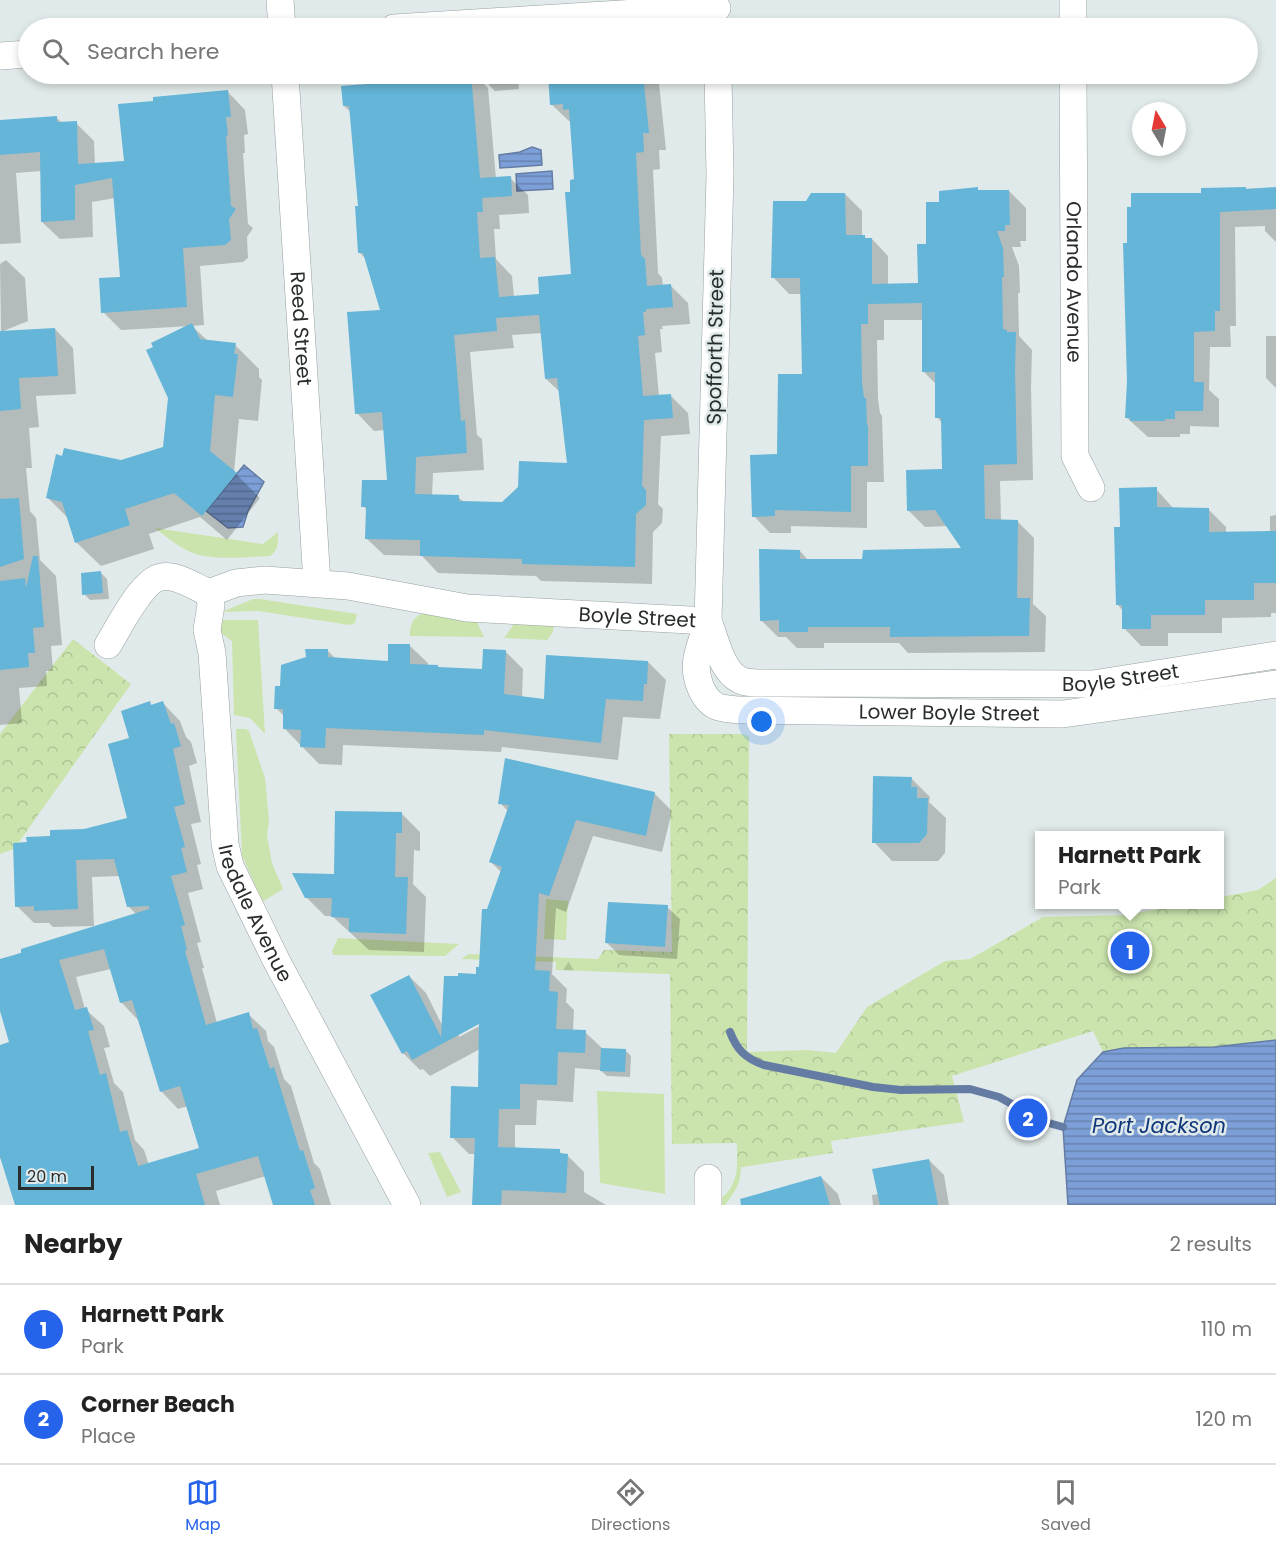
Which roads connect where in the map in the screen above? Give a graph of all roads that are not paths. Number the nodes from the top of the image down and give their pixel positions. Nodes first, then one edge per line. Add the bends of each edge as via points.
1 (280, 0) edge
2 (1073, 0) edge
3 (717, 12) edge
4 (281, 18) edge
5 (596, 18) edge
6 (1073, 18) edge
7 (18, 55) edge
8 (0, 56) edge
9 (286, 84) edge
10 (718, 84) edge
11 (1073, 84) edge
12 (1091, 488) dead end
13 (317, 583) junction
14 (209, 593) junction
15 (708, 621) junction
16 (108, 645) dead end
17 (1276, 656) edge
18 (1276, 684) edge
19 (708, 1178) dead end
20 (407, 1205) edge
21 (708, 1205) edge

1 - 4 street
2 - 6 street
3 - 5 street
7 - 8 street
9 - 13 street, Reed Street
10 - 15 street, Spofforth Street via 720,175
11 - 12 street, Orlando Avenue via 1075,456
13 - 14 street, Boyle Street via 265,580 236,583
13 - 15 street, Boyle Street via 467,608
14 - 16 street via 175,578 160,577 146,585
14 - 20 street, Iredale Avenue via 207,630 230,866
15 - 17 street, Boyle Street via 732,675 759,684 1093,684
15 - 18 street, Lower Boyle Street via 696,660 703,695 717,707 739,710 1063,714
19 - 21 street

